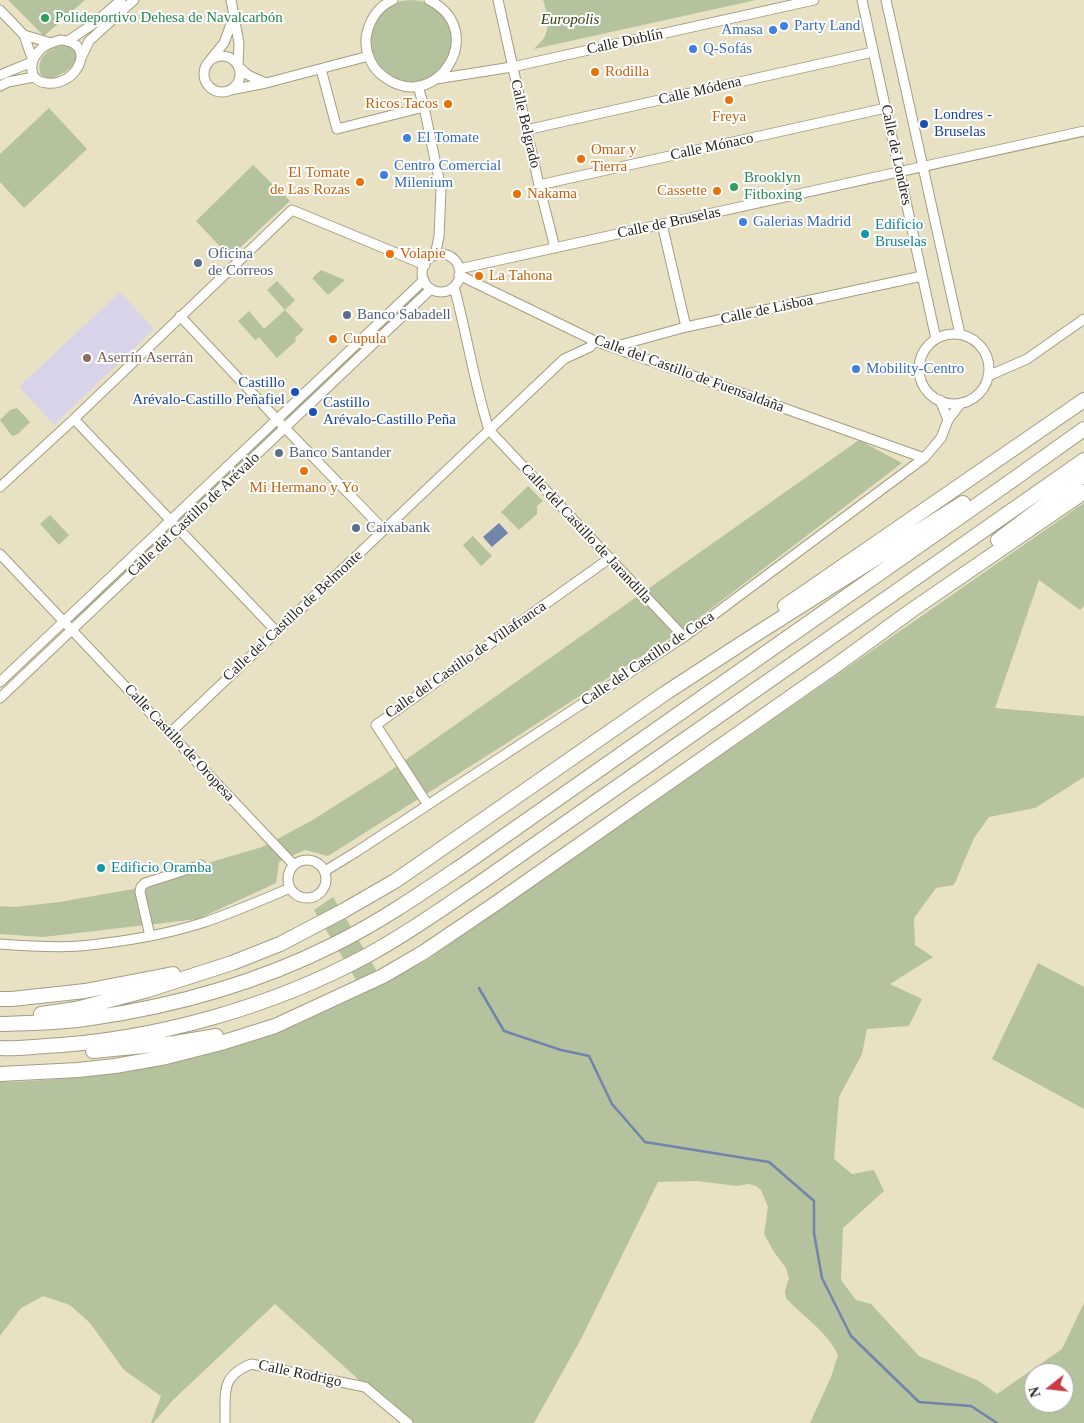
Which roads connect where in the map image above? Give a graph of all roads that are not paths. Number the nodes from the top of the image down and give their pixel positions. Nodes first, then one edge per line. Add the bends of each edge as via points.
1 (121, 0) edge
2 (134, 0) edge
3 (231, 0) edge
4 (429, 0) edge
5 (498, 0) edge
6 (814, 0) edge
7 (862, 0) edge
8 (886, 0) edge
9 (389, 1) edge
10 (0, 10) edge
11 (234, 19) junction
12 (24, 35) junction
13 (68, 41) junction
14 (50, 42) junction
15 (873, 52) junction
16 (82, 56) junction
17 (369, 56) junction
18 (211, 59) junction
19 (32, 62) junction
20 (238, 66) junction
21 (512, 67) junction
22 (322, 69) junction
23 (0, 75) edge
24 (34, 77) junction
25 (436, 79) junction
26 (266, 83) junction
27 (0, 86) edge
28 (418, 86) junction
29 (230, 90) junction
30 (424, 108) junction
31 (886, 108) junction
32 (526, 130) junction
33 (1084, 131) edge
34 (922, 167) junction
35 (899, 172) junction
36 (539, 185) junction
37 (662, 224) junction
38 (555, 248) junction
39 (435, 256) junction
40 (424, 265) junction
41 (459, 272) junction
42 (922, 276) junction
43 (424, 280) junction
44 (454, 287) junction
45 (431, 289) junction
46 (180, 316) junction
47 (1084, 319) edge
48 (686, 327) junction
49 (960, 334) junction
50 (936, 339) junction
51 (595, 341) junction
52 (613, 348) junction
53 (988, 376) junction
54 (1084, 399) edge
55 (940, 400) junction
56 (961, 403) junction
57 (74, 418) junction
58 (277, 419) junction
59 (948, 420) junction
60 (1084, 422) edge
61 (285, 428) junction
62 (1084, 429) edge
63 (489, 430) junction
64 (924, 458) junction
65 (1084, 460) edge
66 (1084, 475) edge
67 (0, 487) edge
68 (1084, 492) edge
69 (171, 520) junction
70 (179, 530) junction
71 (384, 530) junction
72 (0, 554) edge
73 (610, 558) junction
74 (912, 610) junction
75 (64, 622) junction
76 (72, 630) junction
77 (276, 631) junction
78 (684, 637) junction
79 (0, 682) edge
80 (667, 692) junction
81 (0, 698) edge
82 (170, 733) junction
83 (428, 805) junction
84 (201, 865) dead end
85 (294, 865) junction
86 (324, 871) junction
87 (290, 888) junction
88 (315, 926) junction
89 (150, 936) junction
90 (0, 944) edge
91 (0, 998) edge
92 (308, 1011) junction
93 (0, 1016) edge
94 (0, 1024) edge
95 (0, 1048) edge
96 (0, 1056) edge
97 (0, 1074) edge
98 (225, 1423) edge
99 (408, 1423) edge

1 - 13 street
2 - 16 street via 89,42
3 - 11 street
4 - 25 street via 446,12 456,36 452,60
5 - 21 street, Calle Belgrado
6 - 21 street, Calle Dublín
7 - 15 street, Calle de Londres
8 - 34 street, Calle de Londres
9 - 17 street via 371,20 366,44
10 - 12 street
11 - 18 street via 224,43
11 - 20 street via 239,43
12 - 14 street
12 - 19 street
13 - 14 street
13 - 16 street via 74,43
14 - 19 street
15 - 31 street, Calle de Londres
15 - 32 street, Calle Módena
16 - 24 street via 74,73 60,82 49,84
17 - 22 street
17 - 28 street via 373,66 388,80
18 - 20 street via 226,56
18 - 29 street via 206,65 205,82 211,89
19 - 23 street
19 - 24 street
20 - 26 street via 248,75
20 - 29 street via 237,84
21 - 25 street, Calle Dublín
21 - 32 street, Calle Belgrado
22 - 26 street
22 - 30 street via 337,129
24 - 27 street
25 - 28 street, Calle Dublín
26 - 29 street
28 - 30 street
30 - 39 street via 441,189
31 - 35 street, Calle de Londres
31 - 36 street, Calle Mónaco
32 - 36 street, Calle Belgrado
33 - 34 street, Calle de Bruselas
34 - 35 street, Calle de Bruselas
34 - 49 street, Calle de Londres
35 - 37 street, Calle de Bruselas
35 - 42 street, Calle de Londres
36 - 38 street, Calle Belgrado
37 - 38 street, Calle de Bruselas
37 - 48 street
38 - 41 street, Calle de Bruselas
39 - 40 street
39 - 41 street via 450,257
40 - 43 street
40 - 46 street via 292,210
41 - 44 street
41 - 51 street, Calle del Castillo de Fuensaldaña
42 - 48 street, Calle de Lisboa
42 - 50 street, Calle de Londres
43 - 45 street
43 - 58 street, Calle del Castillo de Arévalo
44 - 45 street via 443,292
44 - 63 street
45 - 61 street, Calle del Castillo de Arévalo
46 - 57 street
46 - 58 street
47 - 53 street via 1027,359
48 - 52 street, Calle de Lisboa
49 - 50 street
49 - 53 street via 980,345 986,354
50 - 55 street via 921,358 919,371 930,393
51 - 52 street, Calle del Castillo de Fuensaldaña
51 - 63 street, Calle del Castillo de Belmonte via 590,347 564,360
52 - 64 street, Calle del Castillo de Fuensaldaña
53 - 56 street via 978,394
54 - 80 highway via 792,601
55 - 56 street
55 - 59 street
56 - 59 street, Calle del Castillo de Coca
57 - 67 street
57 - 69 street
58 - 61 street
58 - 69 street, Calle del Castillo de Arévalo
59 - 64 street, Calle del Castillo de Coca via 941,438
60 - 80 highway via 994,484
61 - 70 street, Calle del Castillo de Arévalo
61 - 71 street
62 - 94 highway via 466,863 333,946 216,992 165,1005 90,1019
63 - 71 street, Calle del Castillo de Belmonte
63 - 73 street, Calle del Castillo de Jarandilla
64 - 78 street, Calle del Castillo de Coca
65 - 95 highway via 480,883 370,954 275,997 173,1028 75,1045
66 - 74 highway
68 - 74 highway
69 - 70 street
69 - 75 street, Calle del Castillo de Arévalo
70 - 76 street, Calle del Castillo de Arévalo
70 - 77 street
71 - 77 street, Calle del Castillo de Belmonte
72 - 75 street, Calle Castillo de Oropesa
73 - 78 street, Calle del Castillo de Jarandilla
73 - 83 street, Calle del Castillo de Villafranca via 376,725
74 - 92 highway via 424,952 383,976
75 - 76 street, Calle Castillo de Oropesa
75 - 79 street, Calle del Castillo de Arévalo
76 - 81 street, Calle del Castillo de Arévalo
76 - 82 street, Calle Castillo de Oropesa
77 - 82 street, Calle del Castillo de Belmonte
78 - 83 street, Calle del Castillo de Coca
80 - 88 highway via 403,876
82 - 85 street, Calle Castillo de Oropesa
83 - 86 street, Calle del Castillo de Coca
84 - 89 street via 141,887
85 - 86 street via 311,860
85 - 87 street via 288,876
86 - 87 street via 326,884 318,895 302,898
87 - 89 street via 233,912
88 - 91 highway via 184,972 84,991
88 - 93 highway via 232,963 148,990 76,1009 32,1016
89 - 90 street via 79,946
92 - 96 highway via 220,1036 175,1043
92 - 97 highway via 221,1044 166,1057 78,1070
98 - 99 street, Calle Rodrigo via 224,1395 229,1380 238,1369 251,1364 364,1387

